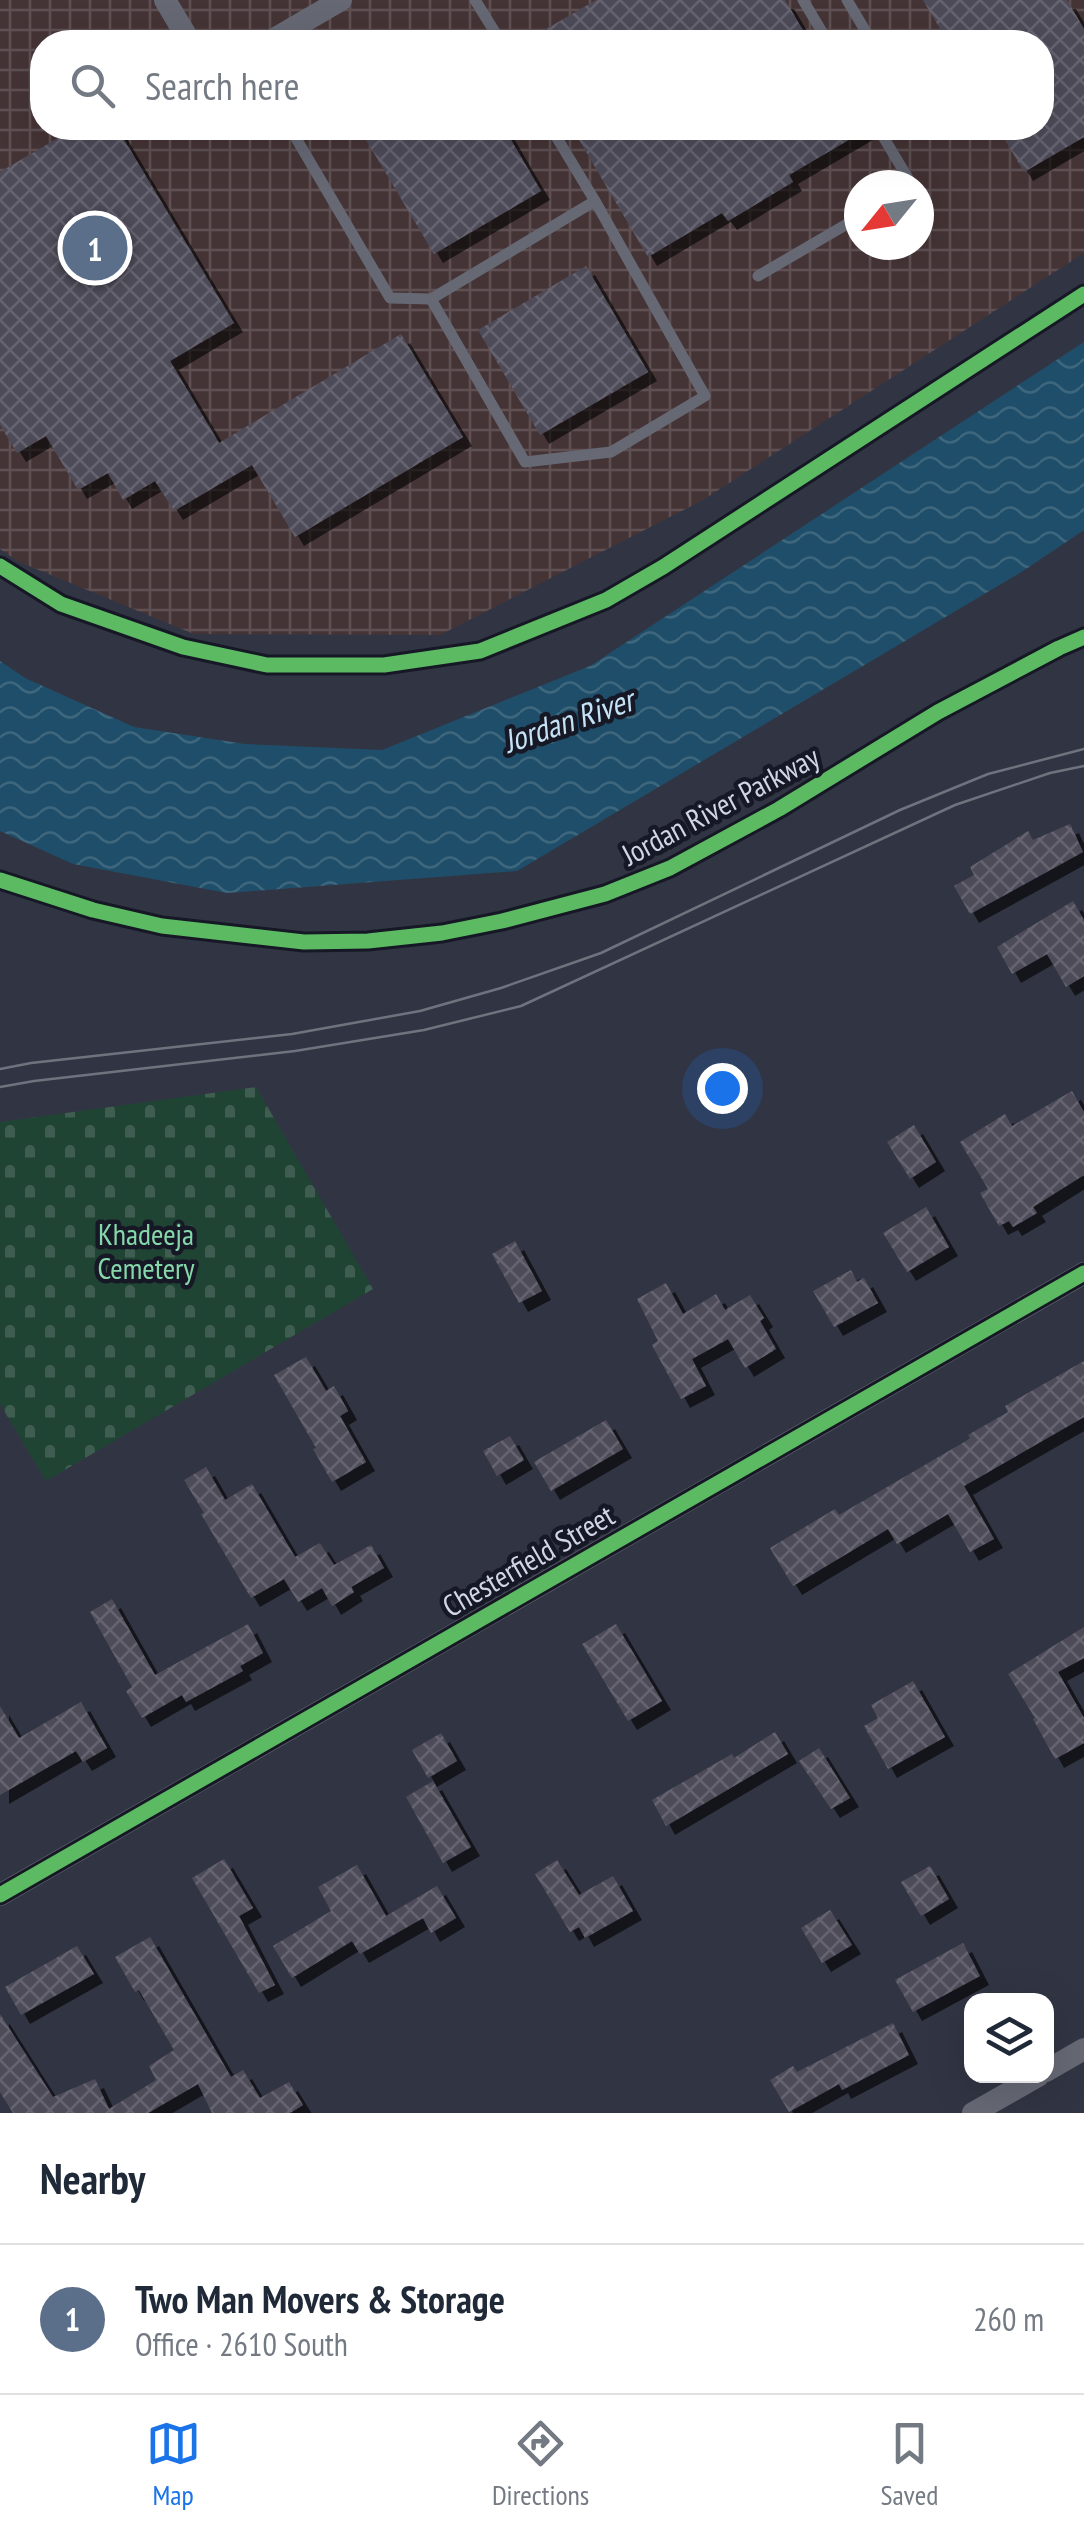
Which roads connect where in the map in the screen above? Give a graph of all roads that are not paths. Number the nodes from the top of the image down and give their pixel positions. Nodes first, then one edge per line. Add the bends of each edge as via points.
1 (165, 0) edge
2 (341, 0) edge
3 (476, 0) edge
4 (802, 0) edge
5 (847, 0) edge
6 (183, 30) edge
7 (290, 30) edge
8 (494, 30) edge
9 (821, 30) edge
10 (865, 30) edge
11 (297, 140) edge
12 (558, 140) edge
13 (885, 140) edge
14 (903, 170) edge
15 (595, 201) junction
16 (844, 226) edge
17 (758, 276) dead end
18 (431, 299) junction
19 (1084, 1273) edge
20 (0, 1894) edge
21 (1084, 2049) edge
22 (1054, 2066) edge
23 (1026, 2083) edge
24 (973, 2113) edge

1 - 6 street
2 - 7 street
3 - 8 lane
4 - 9 lane
5 - 10 lane
11 - 18 lane via 390,298
12 - 15 lane
13 - 14 lane
15 - 18 lane
15 - 18 lane via 705,396 674,415 611,452 525,462
16 - 17 lane
19 - 20 street, Chesterfield Street
21 - 22 street
23 - 24 street

